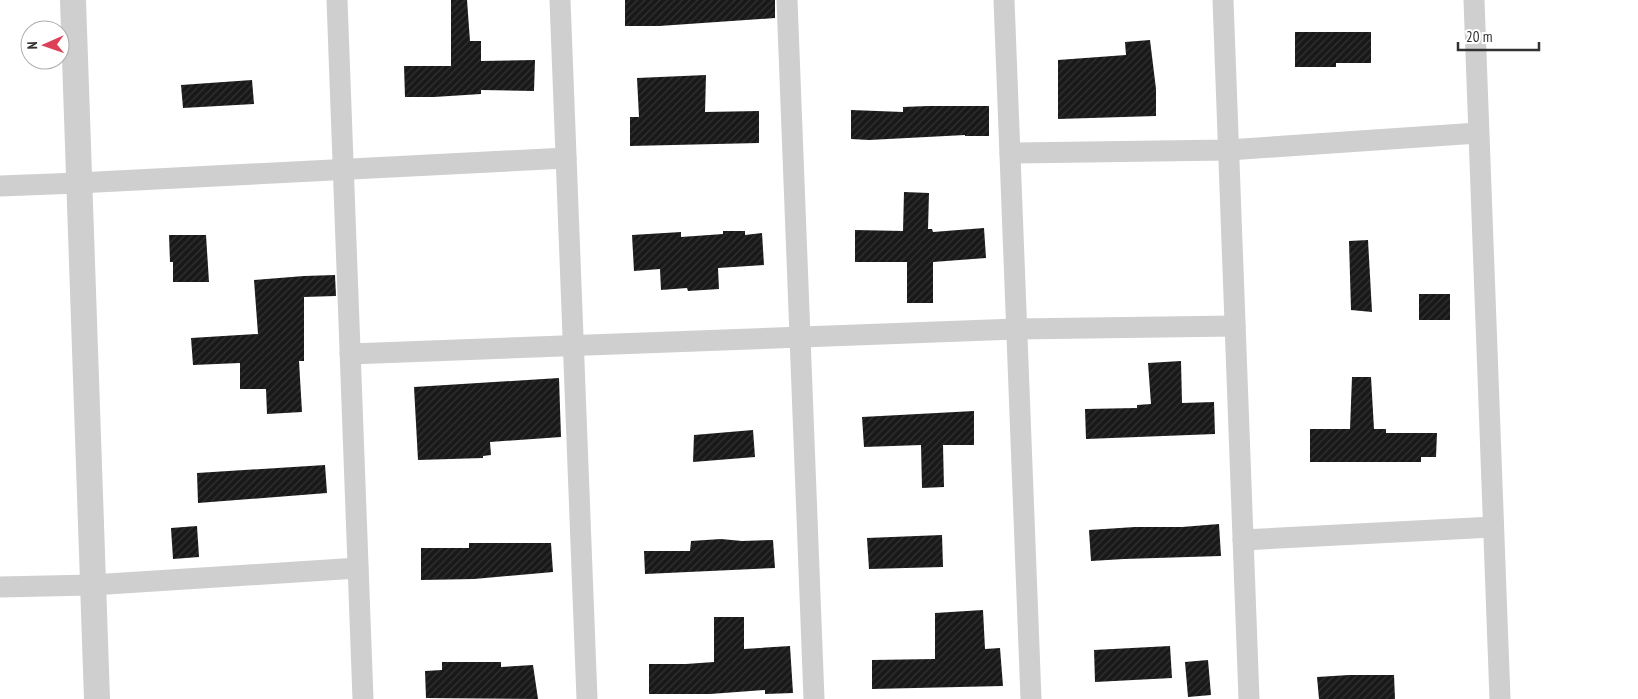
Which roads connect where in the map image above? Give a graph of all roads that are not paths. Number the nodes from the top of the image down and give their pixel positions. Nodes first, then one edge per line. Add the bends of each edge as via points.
1 (73, 0) edge
2 (337, 0) edge
3 (560, 0) edge
4 (787, 0) edge
5 (1004, 0) edge
6 (1223, 0) edge
7 (1474, 0) edge
8 (1478, 133) junction
9 (1228, 150) junction
10 (1010, 153) junction
11 (566, 158) junction
12 (343, 170) junction
13 (78, 183) junction
14 (0, 186) edge
15 (1235, 326) junction
16 (1016, 329) junction
17 (800, 337) junction
18 (573, 346) junction
19 (350, 354) junction
20 (1493, 527) junction
21 (1243, 540) junction
22 (358, 568) junction
23 (92, 585) junction
24 (0, 587) edge
25 (97, 699) edge
26 (363, 699) edge
27 (587, 699) edge
28 (814, 699) edge
29 (1031, 699) edge
30 (1249, 699) edge
31 (1500, 699) edge

1 - 13 street
2 - 12 street
3 - 11 street
4 - 17 street
5 - 10 street
6 - 9 street
7 - 8 street
8 - 9 street
8 - 20 street
9 - 10 street
9 - 15 street
10 - 16 street
11 - 12 street
11 - 18 street
12 - 13 street
12 - 19 street
13 - 14 street
13 - 23 street
15 - 16 street
15 - 21 street
16 - 17 street
16 - 29 street
17 - 18 street
17 - 28 street
18 - 19 street
18 - 27 street
19 - 22 street
20 - 21 street
20 - 31 street
21 - 30 street
22 - 23 street
22 - 26 street
23 - 24 street
23 - 25 street

